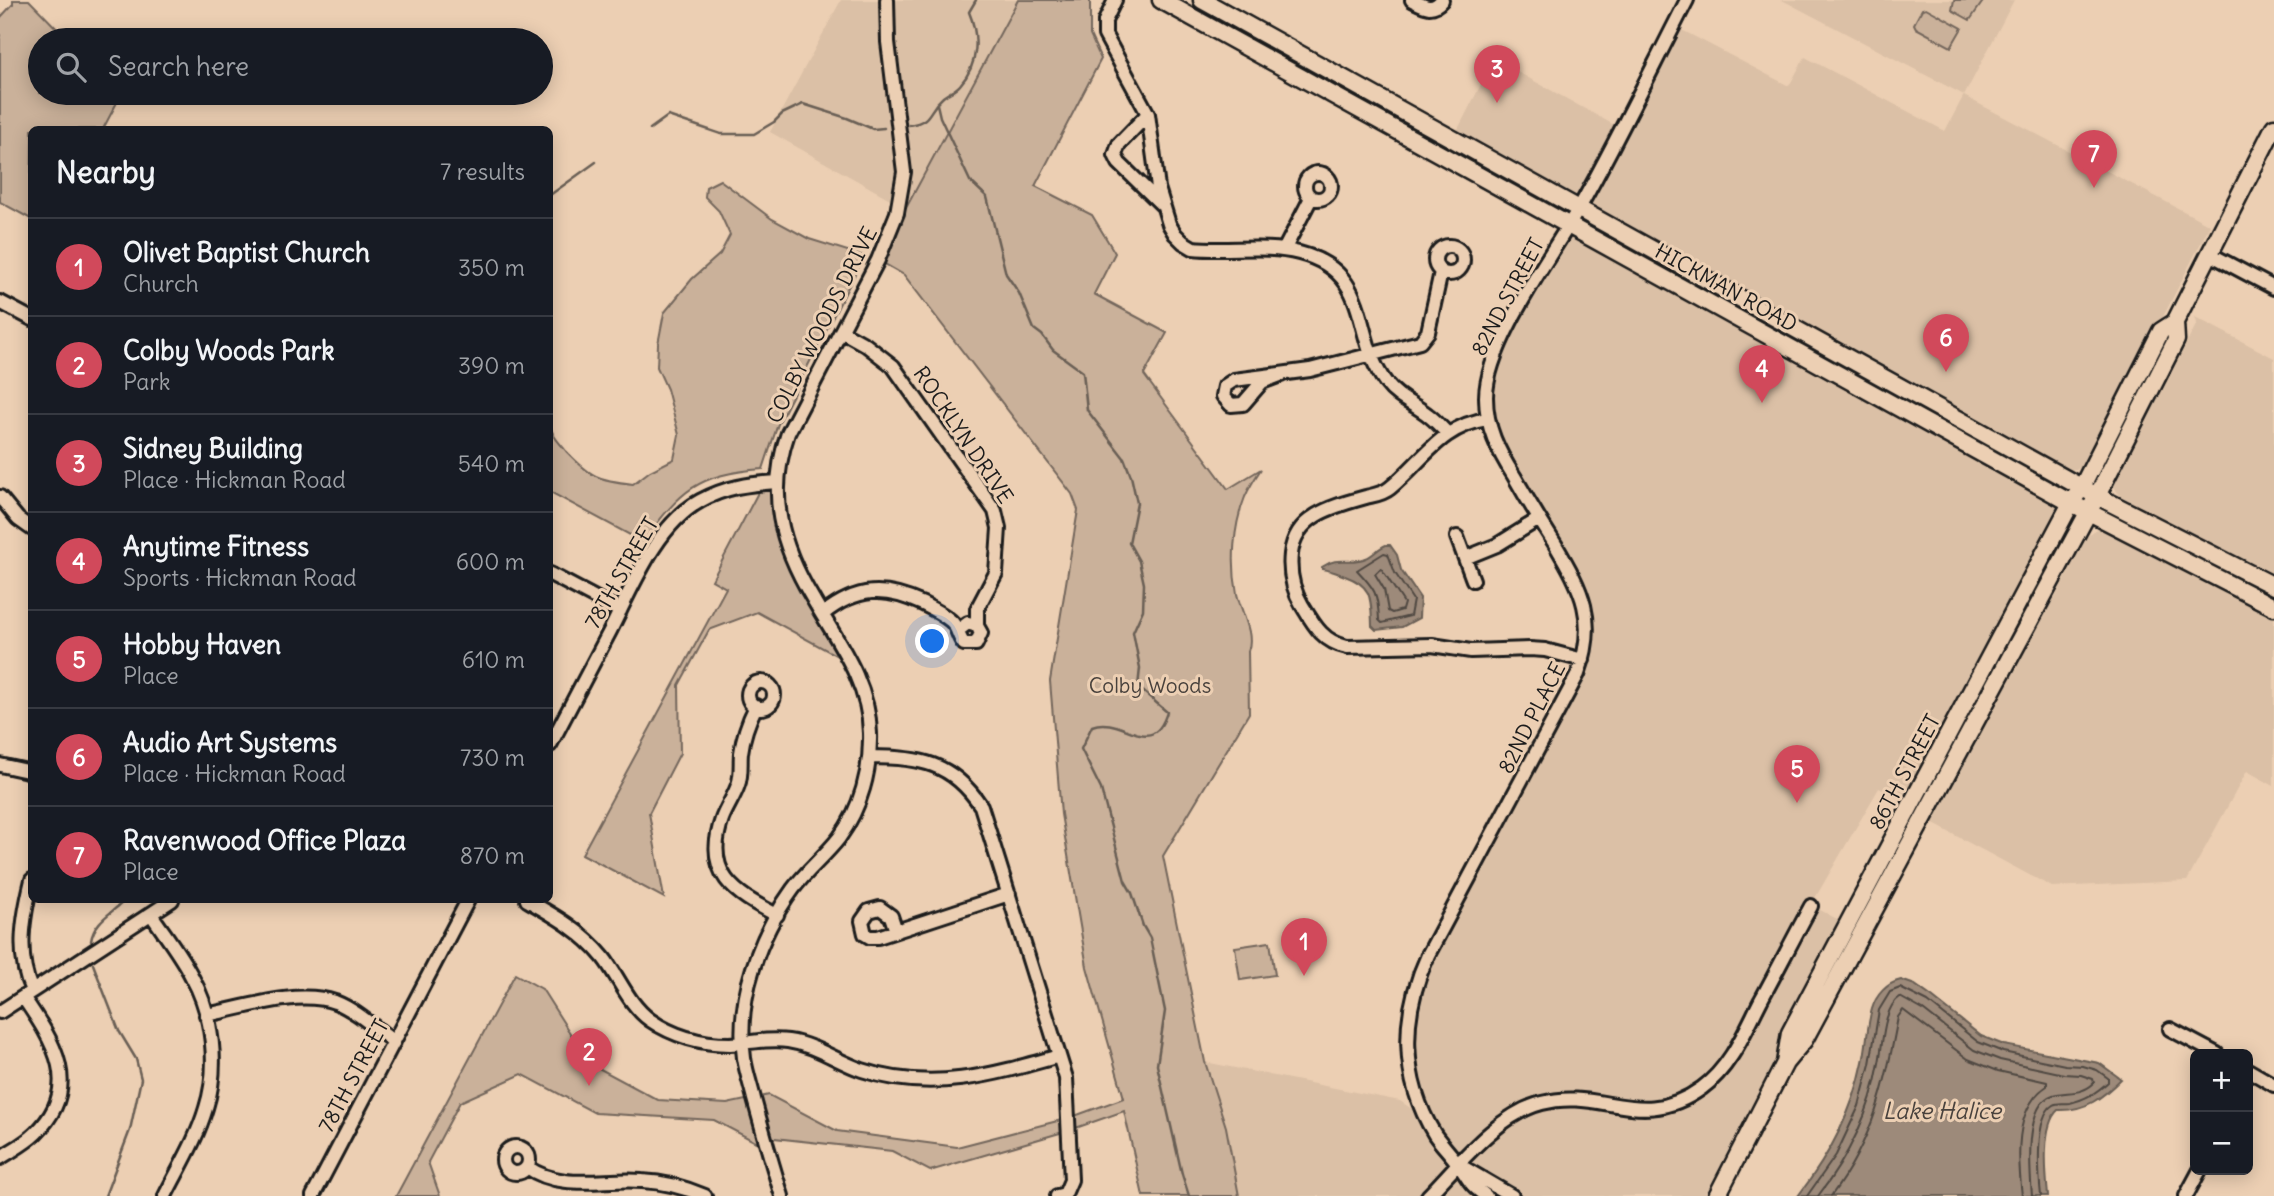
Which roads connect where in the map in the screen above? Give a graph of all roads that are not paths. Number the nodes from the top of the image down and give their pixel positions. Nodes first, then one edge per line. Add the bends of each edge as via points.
1 (887, 0) edge
2 (1115, 0) edge
3 (1161, 0) edge
4 (1202, 0) edge
5 (1412, 0) edge
6 (1442, 0) edge
7 (1687, 0) edge
8 (1148, 114) junction
9 (2274, 127) edge
10 (2270, 146) edge
11 (1311, 198) dead end
12 (1164, 207) junction
13 (1578, 209) junction
14 (1569, 225) junction
15 (1284, 250) junction
16 (2210, 254) junction
17 (1441, 272) dead end
18 (2274, 288) edge
19 (0, 302) edge
20 (28, 317) edge
21 (2175, 322) junction
22 (841, 331) junction
23 (1372, 353) junction
24 (1283, 374) dead end
25 (1488, 419) junction
26 (1447, 433) junction
27 (777, 482) junction
28 (2082, 487) junction
29 (2097, 496) junction
30 (0, 497) edge
31 (2071, 503) junction
32 (2087, 512) junction
33 (1539, 519) junction
34 (28, 527) edge
35 (1457, 537) dead end
36 (1465, 558) junction
37 (553, 576) edge
38 (1473, 580) dead end
39 (2274, 586) edge
40 (2274, 607) edge
41 (620, 611) junction
42 (823, 614) junction
43 (1583, 660) junction
44 (756, 706) dead end
45 (553, 739) edge
46 (870, 757) junction
47 (0, 765) edge
48 (28, 771) edge
49 (1009, 894) junction
50 (29, 903) edge
51 (168, 903) edge
52 (466, 903) edge
53 (532, 903) edge
54 (1811, 906) dead end
55 (151, 914) junction
56 (777, 915) junction
57 (896, 931) dead end
58 (28, 994) junction
59 (0, 1012) edge
60 (206, 1015) junction
61 (2170, 1029) dead end
62 (394, 1042) junction
63 (743, 1042) junction
64 (2208, 1049) edge
65 (1059, 1056) junction
66 (1785, 1063) junction
67 (2253, 1076) edge
68 (2274, 1084) edge
69 (0, 1158) edge
70 (1459, 1165) junction
71 (527, 1167) dead end
72 (2197, 1175) edge
73 (1061, 1195) edge
74 (165, 1196) edge
75 (313, 1196) edge
76 (705, 1196) edge
77 (782, 1196) edge
78 (1428, 1196) edge
79 (1486, 1196) edge
80 (1512, 1196) edge
81 (1717, 1196) edge
82 (2186, 1196) edge

1 - 22 street, COLBY WOODS DRIVE via 904,172 902,193 891,233
2 - 8 street via 1105,21 1105,36
3 - 14 main road, HICKMAN ROAD
4 - 13 main road, HICKMAN ROAD
5 - 6 street via 1430,8
7 - 13 street, 82ND STREET
8 - 12 street
8 - 12 street via 1119,144 1115,155
9 - 10 main road
10 - 16 main road
11 - 15 street
12 - 15 street via 1175,234 1193,248
13 - 14 street, 82ND STREET
13 - 28 main road, HICKMAN ROAD
14 - 25 street, 82ND STREET via 1493,361 1486,394
14 - 31 main road, HICKMAN ROAD
15 - 23 street via 1321,261 1353,291
16 - 18 street
16 - 21 main road
17 - 23 street via 1425,337 1413,345
19 - 20 street
21 - 28 main road, 86TH STREET via 2161,331
21 - 29 main road, 86TH STREET via 2176,340
22 - 27 street, COLBY WOODS DRIVE via 788,433
22 - 42 street, ROCKLYN DRIVE via 892,366 995,511 999,528 996,573 978,609 981,634 975,643 964,644 954,623 938,611 886,591 857,594
23 - 24 street
23 - 26 street via 1386,384
25 - 26 street
25 - 33 street, 82ND PLACE via 1498,449
26 - 43 street via 1387,490 1311,518 1296,537 1290,564 1295,590 1317,631 1330,642 1347,647 1530,649
27 - 41 street, 78TH STREET via 722,490 677,518 660,537
27 - 42 street, COLBY WOODS DRIVE via 782,531
28 - 29 main road, HICKMAN ROAD
28 - 31 main road, 86TH STREET
29 - 32 main road, 86TH STREET
29 - 39 main road, HICKMAN ROAD
30 - 34 street
31 - 32 main road, HICKMAN ROAD
31 - 66 main road, 86TH STREET via 1790,1033
32 - 40 main road, HICKMAN ROAD
32 - 66 main road, 86TH STREET via 1804,1040
33 - 36 street
33 - 43 street, 82ND PLACE via 1573,575 1585,606 1588,633
35 - 36 street
36 - 38 street
37 - 41 street
41 - 45 street, 78TH STREET
42 - 46 street, COLBY WOODS DRIVE via 852,664 865,699
43 - 70 street, 82ND PLACE via 1428,955 1413,996 1408,1035 1417,1098 1436,1136
44 - 56 street via 744,733 739,783 722,817 716,849 723,874 734,890
46 - 49 street via 901,757 935,765 957,777 981,806
46 - 56 street, COLBY WOODS DRIVE via 853,815
47 - 48 street
49 - 57 street
49 - 65 street
50 - 58 street via 22,955
51 - 55 street
52 - 62 street, 78TH STREET
53 - 63 street via 590,942 625,991 668,1031 717,1043
54 - 70 street via 1735,1050 1702,1088 1666,1105 1641,1109 1571,1099 1548,1101 1494,1130
55 - 58 street
55 - 60 street via 192,977
56 - 63 street, COLBY WOODS DRIVE via 748,985
58 - 59 street
58 - 69 street via 56,1050 59,1098 35,1135
60 - 62 street via 286,999 320,998 354,1012
60 - 74 street via 212,1042 209,1095
61 - 64 street
62 - 75 street, 78TH STREET
63 - 65 street via 786,1041 810,1046 878,1075 949,1081 993,1075
63 - 77 street, COLBY WOODS DRIVE
65 - 73 street via 1066,1078 1070,1134 1070,1180
66 - 81 main road, 86TH STREET
67 - 68 street
70 - 78 street
70 - 79 street, 82ND PLACE via 1469,1184
70 - 80 street
71 - 76 street via 556,1181 671,1184
72 - 82 street

